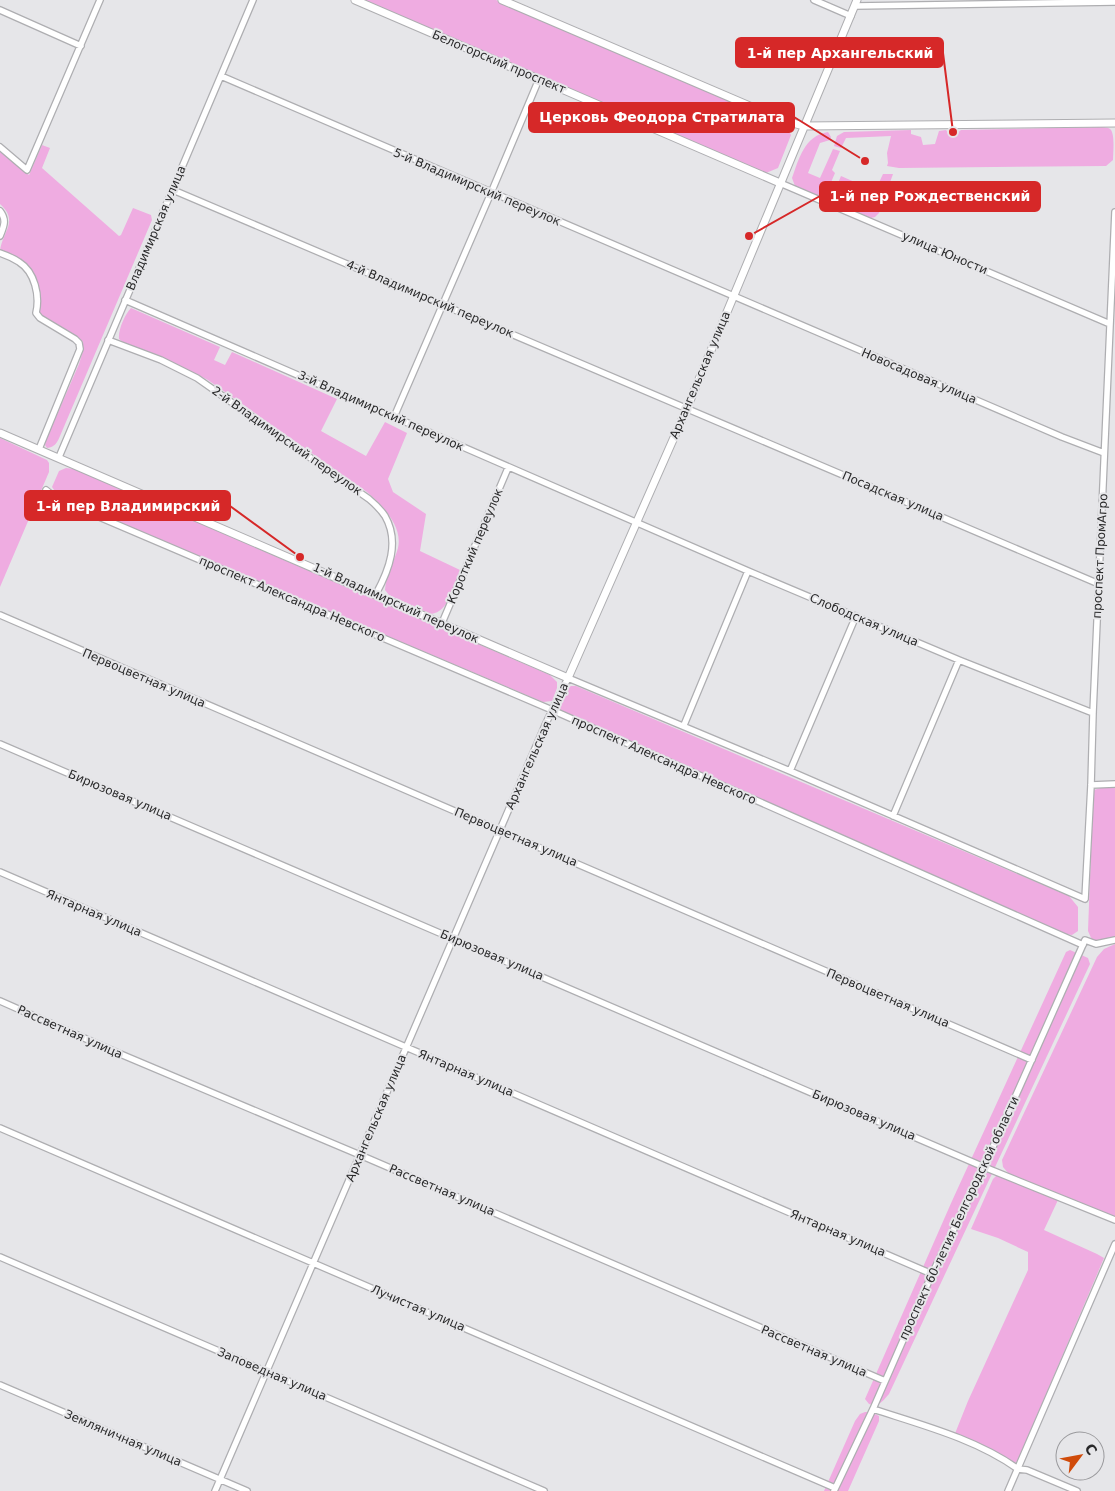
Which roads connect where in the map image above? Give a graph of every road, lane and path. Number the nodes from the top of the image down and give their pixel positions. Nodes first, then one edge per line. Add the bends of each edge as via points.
1 (100, 0) edge
2 (253, 0) edge
3 (355, 0) edge
4 (502, 0) edge
5 (814, 0) edge
6 (1115, 2) edge
7 (856, 3) edge
8 (0, 10) edge
9 (851, 16) junction
10 (81, 46) junction
11 (220, 76) junction
12 (539, 79) junction
13 (1115, 123) edge
14 (804, 126) junction
15 (0, 147) edge
16 (780, 183) junction
17 (173, 190) junction
18 (492, 193) junction
19 (0, 211) edge
20 (1115, 212) edge
21 (0, 236) edge
22 (0, 253) edge
23 (734, 297) junction
24 (125, 300) junction
25 (443, 304) junction
26 (1110, 324) junction
27 (108, 340) junction
28 (687, 408) junction
29 (394, 416) junction
30 (0, 432) edge
31 (39, 449) junction
32 (1104, 453) junction
33 (59, 457) junction
34 (508, 468) junction
35 (46, 490) dead end
36 (636, 522) junction
37 (748, 571) junction
38 (1098, 584) junction
39 (376, 594) junction
40 (0, 615) edge
41 (856, 616) junction
42 (442, 623) junction
43 (959, 660) junction
44 (568, 678) junction
45 (552, 710) junction
46 (1093, 713) junction
47 (684, 726) junction
48 (0, 744) edge
49 (790, 771) junction
50 (1115, 784) edge
51 (1091, 785) junction
52 (893, 816) junction
53 (500, 830) junction
54 (0, 872) edge
55 (454, 939) junction
56 (1115, 940) edge
57 (1083, 944) junction
58 (0, 1001) edge
59 (406, 1048) junction
60 (1032, 1060) junction
61 (0, 1128) edge
62 (360, 1155) junction
63 (984, 1167) junction
64 (1115, 1220) edge
65 (1115, 1244) edge
66 (0, 1257) edge
67 (314, 1264) junction
68 (932, 1274) junction
69 (266, 1372) junction
70 (885, 1380) junction
71 (0, 1385) edge
72 (873, 1409) junction
73 (1018, 1469) junction
74 (220, 1480) junction
75 (835, 1489) edge
76 (215, 1491) edge
77 (247, 1491) edge
78 (544, 1491) edge
79 (1008, 1491) edge
80 (1077, 1491) edge

1 - 10 street
2 - 11 street, Владимирская улица
3 - 12 street, Белогорский проспект
4 - 14 street via 785,121
5 - 9 street
6 - 7 street
7 - 9 street, Архангельская улица
8 - 10 street
9 - 14 street, Архангельская улица
10 - 15 street via 27,170
11 - 17 street, Владимирская улица
11 - 18 street, 5-й Владимирский переулок
12 - 16 street, Белогорский проспект
12 - 18 street
13 - 14 street
14 - 16 street, Архангельская улица
16 - 23 street, Архангельская улица
16 - 26 street, улица Юности
17 - 24 street, Владимирская улица
17 - 25 street, 4-й Владимирский переулок
18 - 23 street, 5-й Владимирский переулок
18 - 25 street
19 - 21 street via 5,225
20 - 26 street, проспект ПромАгро
22 - 31 street via 20,262 29,272 38,296 36,313 40,318 79,343 80,349
23 - 28 street, Архангельская улица
23 - 32 street, Новосадовая улица
24 - 27 street, Владимирская улица
24 - 29 street, 3-й Владимирский переулок
25 - 28 street, 4-й Владимирский переулок
25 - 29 street
26 - 32 street, проспект ПромАгро
27 - 33 street, Владимирская улица
27 - 39 street, 2-й Владимирский переулок via 196,378 369,498 384,514 391,529 393,545 383,582
28 - 36 street, Архангельская улица
28 - 38 street, Посадская улица
29 - 34 street, 3-й Владимирский переулок
30 - 31 street, 1-й Владимирский переулок
31 - 33 street, 1-й Владимирский переулок
32 - 38 street, проспект ПромАгро
33 - 39 street, 1-й Владимирский переулок
34 - 36 street, 3-й Владимирский переулок
34 - 42 street, Короткий переулок
35 - 45 street, проспект Александра Невского via 57,499
36 - 37 street, Слободская улица
36 - 44 street, Архангельская улица
37 - 41 street, Слободская улица
37 - 47 street
38 - 46 street, проспект ПромАгро
39 - 42 street, 1-й Владимирский переулок
40 - 53 street, Первоцветная улица
41 - 43 street, Слободская улица
41 - 49 street
42 - 44 street, 1-й Владимирский переулок
43 - 46 street, Слободская улица
43 - 52 street
44 - 45 street, Архангельская улица
44 - 47 street
45 - 53 street, Архангельская улица
45 - 57 street, проспект Александра Невского
46 - 51 street, проспект ПромАгро
47 - 49 street
48 - 55 street, Бирюзовая улица
49 - 52 street
50 - 51 street
51 - 52 street, проспект ПромАгро via 1084,898
53 - 55 street, Архангельская улица
53 - 60 street, Первоцветная улица
54 - 59 street, Янтарная улица
55 - 59 street, Архангельская улица
55 - 63 street, Бирюзовая улица
56 - 57 street, проспект Александра Невского via 1096,944 1085,940
57 - 60 street, проспект 60-летия Белгородской области
58 - 62 street, Рассветная улица
59 - 62 street, Архангельская улица
59 - 68 street, Янтарная улица
60 - 63 street, проспект 60-летия Белгородской области
61 - 67 street, Лучистая улица
62 - 67 street, Архангельская улица
62 - 70 street, Рассветная улица
63 - 64 street, Бирюзовая улица
63 - 68 street, проспект 60-летия Белгородской области
65 - 73 street
66 - 69 street, Заповедная улица
67 - 69 street, Архангельская улица
67 - 75 street, Лучистая улица
68 - 70 street, проспект 60-летия Белгородской области
69 - 74 street, Архангельская улица
69 - 78 street, Заповедная улица
70 - 72 street, проспект 60-летия Белгородской области
71 - 74 street, Земляничная улица
72 - 73 street via 980,1447
72 - 75 street, проспект 60-летия Белгородской области
73 - 79 street
73 - 80 street
74 - 76 street, Архангельская улица
74 - 77 street, Земляничная улица

